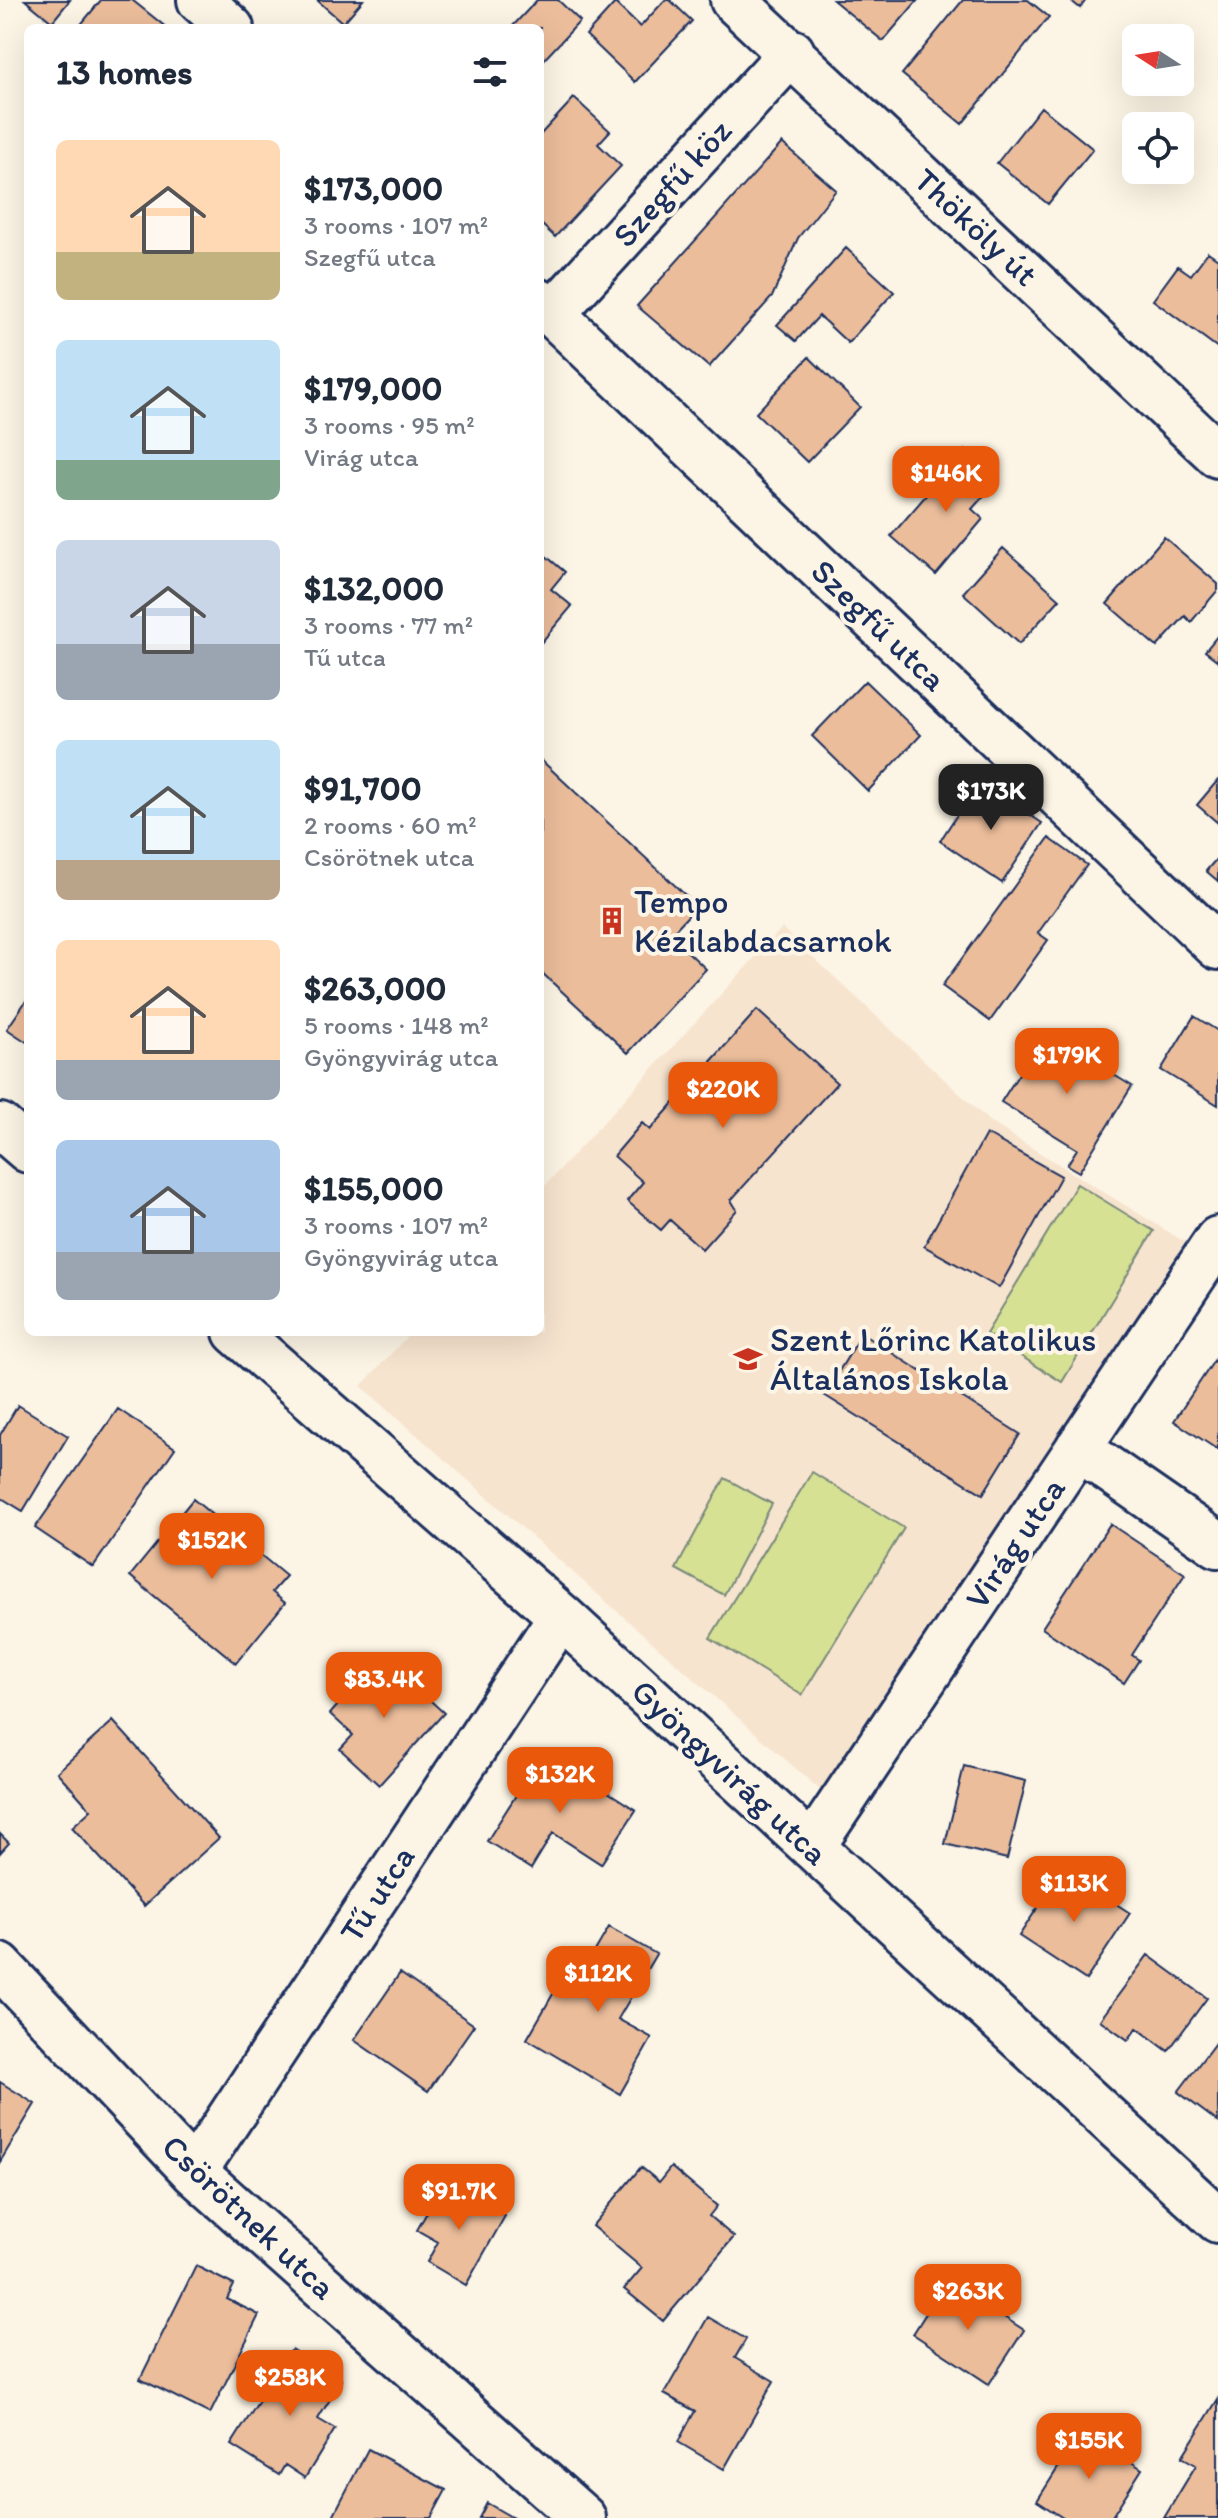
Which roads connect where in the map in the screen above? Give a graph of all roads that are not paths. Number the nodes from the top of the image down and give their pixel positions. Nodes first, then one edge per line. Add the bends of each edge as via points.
1 (200, 0) edge
2 (733, 0) edge
3 (227, 24) edge
4 (792, 52) junction
5 (546, 308) edge
6 (1218, 454) edge
7 (1218, 947) edge
8 (0, 1126) edge
9 (24, 1147) edge
10 (1218, 1239) edge
11 (241, 1336) edge
12 (1078, 1448) junction
13 (1218, 1545) edge
14 (561, 1616) junction
15 (812, 1847) junction
16 (0, 1966) edge
17 (194, 2172) junction
18 (1218, 2220) edge
19 (583, 2518) edge

1 - 3 street
2 - 4 street, Thököly út
4 - 5 street, Szegfű köz
4 - 6 street, Thököly út
5 - 7 street, Szegfű utca
8 - 9 street
10 - 12 street, Virág utca
11 - 14 street, Gyöngyvirág utca
12 - 13 street
12 - 15 street, Virág utca
14 - 15 street, Gyöngyvirág utca
14 - 17 street, Tű utca
15 - 18 street, Gyöngyvirág utca
16 - 17 street, Csörötnek utca
17 - 19 street, Csörötnek utca

